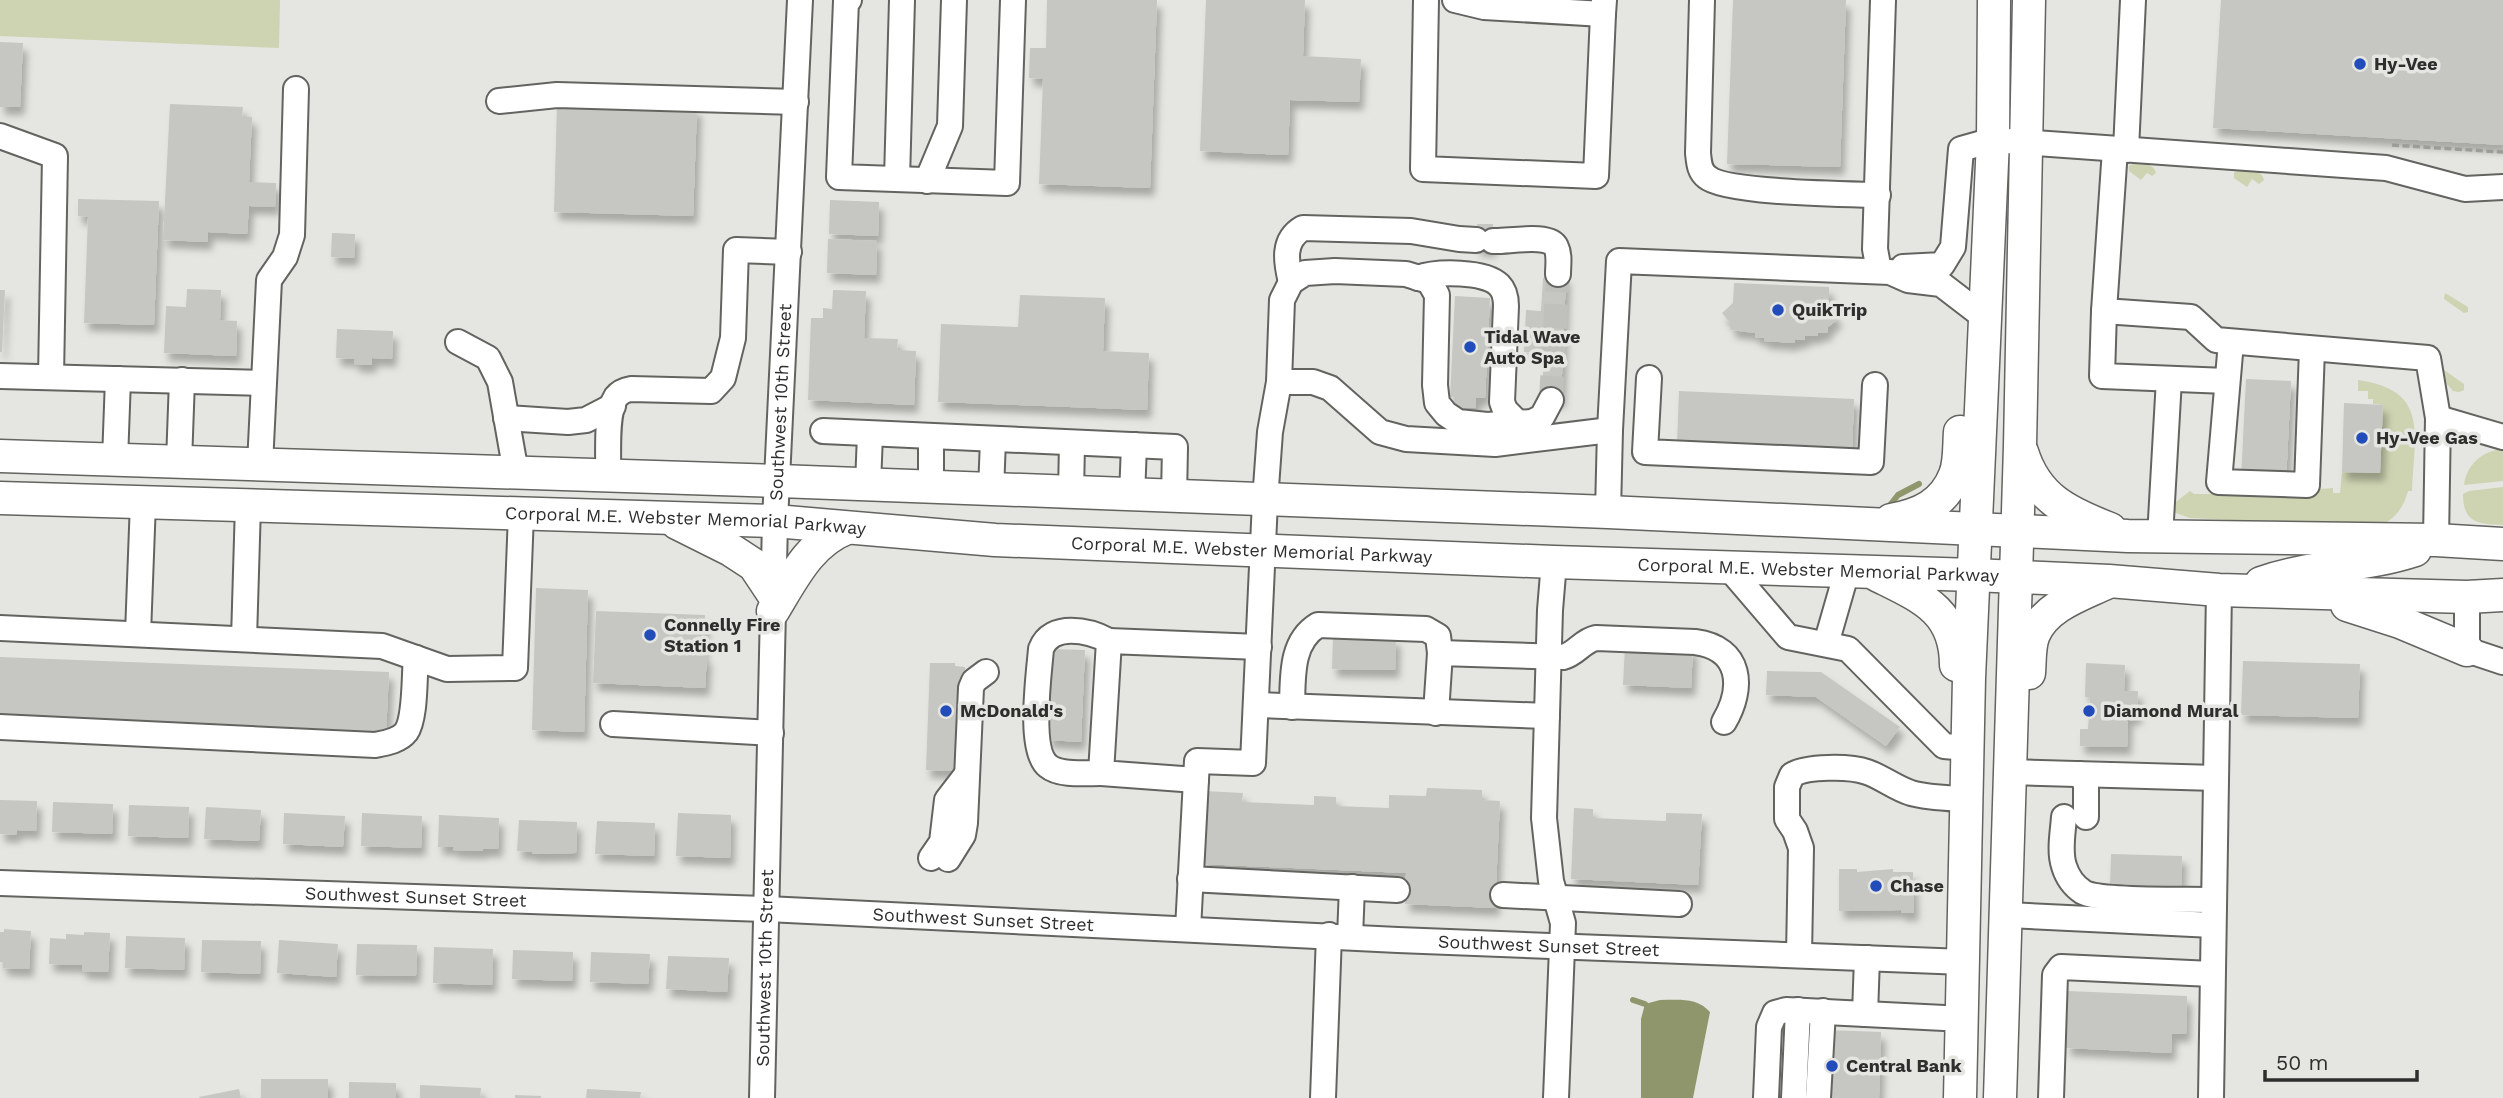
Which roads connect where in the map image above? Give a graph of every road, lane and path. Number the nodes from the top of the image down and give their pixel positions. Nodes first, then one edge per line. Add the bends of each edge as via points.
1 (800, 0) edge
2 (849, 0) edge
3 (902, 0) edge
4 (954, 0) edge
5 (1013, 0) edge
6 (1426, 0) edge
7 (1455, 0) edge
8 (1702, 0) edge
9 (1883, 0) edge
10 (1994, 0) edge
11 (2029, 0) edge
12 (2133, 0) edge
13 (1545, 5) edge
14 (1603, 7) edge
15 (296, 89) dead end
16 (499, 101) dead end
17 (796, 102) junction
18 (0, 136) edge
19 (1993, 140) junction
20 (2027, 141) junction
21 (2120, 149) junction
22 (897, 180) junction
23 (927, 180) junction
24 (2503, 187) edge
25 (1878, 195) junction
26 (789, 252) junction
27 (1884, 272) junction
28 (1558, 274) tunnel mouth
29 (1418, 278) junction
30 (1291, 282) junction
31 (2104, 312) junction
32 (1984, 321) junction
33 (458, 342) dead end
34 (2231, 342) junction
35 (2312, 349) junction
36 (0, 376) edge
37 (51, 377) junction
38 (1649, 378) dead end
39 (118, 379) junction
40 (2169, 379) junction
41 (182, 380) junction
42 (2227, 381) junction
43 (1279, 382) junction
44 (263, 383) junction
45 (1875, 385) dead end
46 (1551, 400) tunnel mouth
47 (613, 406) junction
48 (506, 418) junction
49 (2438, 418) junction
50 (1519, 424) junction
51 (1611, 430) junction
52 (823, 431) dead end
53 (870, 434) junction
54 (931, 437) junction
55 (2503, 437) edge
56 (993, 440) junction
57 (1072, 443) junction
58 (1134, 445) junction
59 (2020, 446) junction
60 (0, 456) edge
61 (115, 460) junction
62 (179, 462) junction
63 (260, 465) junction
64 (516, 473) junction
65 (608, 476) junction
66 (779, 481) junction
67 (868, 485) junction
68 (931, 488) junction
69 (991, 490) junction
70 (1071, 493) junction
71 (1132, 496) junction
72 (1174, 497) junction
73 (0, 498) edge
74 (1265, 501) junction
75 (143, 502) junction
76 (248, 505) junction
77 (1608, 512) junction
78 (521, 514) junction
79 (666, 518) junction
80 (775, 522) junction
81 (1861, 524) junction
82 (847, 528) junction
83 (1975, 530) junction
84 (2017, 531) junction
85 (2128, 536) junction
86 (2160, 537) junction
87 (2436, 540) junction
88 (2503, 544) edge
89 (1264, 549) junction
90 (1554, 562) junction
91 (1728, 567) junction
92 (1858, 571) junction
93 (1974, 575) junction
94 (2015, 577) junction
95 (2109, 581) junction
96 (2228, 591) junction
97 (2287, 593) junction
98 (2503, 595) edge
99 (2467, 597) junction
100 (773, 603) junction
101 (0, 628) edge
102 (138, 634) junction
103 (244, 639) junction
104 (1109, 641) junction
105 (1826, 644) junction
106 (1259, 647) junction
107 (2467, 650) junction
108 (1440, 653) junction
109 (1548, 657) junction
110 (416, 658) junction
111 (2503, 662) edge
112 (986, 672) dead end
113 (1256, 705) junction
114 (1292, 707) junction
115 (1436, 713) junction
116 (1547, 716) junction
117 (1724, 722) dead end
118 (613, 724) dead end
119 (0, 727) edge
120 (771, 733) junction
121 (1967, 737) junction
122 (2010, 764) junction
123 (1101, 773) junction
124 (2079, 774) junction
125 (2216, 778) junction
126 (1196, 780) junction
127 (1965, 799) junction
128 (2069, 817) junction
129 (939, 859) dead end
130 (1190, 879) junction
131 (0, 883) edge
132 (1352, 887) junction
133 (1397, 890) dead end
134 (1503, 895) dead end
135 (1556, 897) junction
136 (2214, 900) junction
137 (1679, 904) dead end
138 (767, 909) junction
139 (2008, 915) junction
140 (2084, 919) junction
141 (2213, 925) junction
142 (1188, 929) junction
143 (1340, 936) junction
144 (1561, 946) junction
145 (1798, 955) junction
146 (1867, 958) junction
147 (1964, 962) junction
148 (2212, 974) junction
149 (1804, 1010) junction
150 (1866, 1014) junction
151 (1964, 1019) junction
152 (762, 1098) edge
153 (1323, 1098) edge
154 (1556, 1098) edge
155 (1766, 1098) edge
156 (1782, 1098) edge
157 (1794, 1098) edge
158 (1806, 1098) edge
159 (1818, 1098) edge
160 (1960, 1098) edge
161 (1998, 1098) edge
162 (2051, 1098) edge
163 (2211, 1098) edge

1 - 17 street, Southwest 10th Street
2 - 22 street via 839,177
3 - 22 street
4 - 23 street via 950,126
5 - 23 street via 1007,183
6 - 14 street via 1423,169 1595,176
7 - 13 street via 1484,8
8 - 25 street via 1698,153 1706,177 1740,188
9 - 25 street
10 - 19 main road
11 - 20 main road
12 - 21 street
13 - 14 street
15 - 44 street via 292,235 285,257 269,280
16 - 17 street via 557,95
17 - 26 street, Southwest 10th Street
18 - 37 street via 55,156
19 - 20 street
19 - 27 street via 1961,149 1954,247 1942,265
19 - 32 main road
20 - 21 street
20 - 59 main road
21 - 24 street via 2386,168 2465,189
21 - 31 street
22 - 23 street
25 - 27 street via 1875,248
26 - 47 street via 736,250 733,338 723,378 711,391 631,388 622,391
26 - 66 street, Southwest 10th Street
27 - 32 street via 1908,281 1941,284
27 - 51 street via 1619,261
28 - 30 street via 1559,255 1551,240 1303,228 1293,233 1289,243
29 - 30 street via 1335,271 1304,273
29 - 50 street via 1429,281 1437,295 1437,403 1458,422
29 - 50 street via 1470,275 1500,286 1506,306 1502,402
30 - 43 street via 1282,300
31 - 34 street via 2191,317 2216,340
31 - 40 street via 2102,376
32 - 81 main road via 1963,334 1957,473 1948,488 1922,513
32 - 83 main road
33 - 48 street via 488,358 500,382
34 - 35 street
34 - 42 street
35 - 42 street via 2307,485 2219,482
35 - 49 street via 2428,358
36 - 37 street
37 - 39 street
38 - 45 street via 1645,453 1871,462
39 - 41 street
39 - 61 street
40 - 42 street
40 - 86 street
41 - 44 street
41 - 62 street
43 - 51 street via 1330,387 1380,432 1406,439 1504,444
43 - 74 street
44 - 63 street
46 - 50 street via 1542,417
47 - 48 street via 586,420
47 - 65 street
48 - 64 street
49 - 55 street
49 - 87 street
51 - 77 street
52 - 53 street
53 - 54 street
53 - 67 street
54 - 56 street
54 - 68 street
56 - 57 street
56 - 69 street
57 - 58 street
57 - 70 street
58 - 71 street
58 - 72 street via 1175,447
59 - 84 main road
59 - 85 main road via 2033,481 2047,496 2080,518
60 - 61 main road
61 - 62 main road
62 - 63 main road
63 - 64 main road
64 - 65 main road
64 - 78 main road
65 - 66 main road
66 - 67 main road
66 - 80 street, Southwest 10th Street
67 - 68 main road
68 - 69 main road
69 - 70 main road
70 - 71 main road
71 - 72 main road
72 - 74 main road
73 - 75 main road, Corporal M.E. Webster Memorial Parkway
74 - 77 main road
74 - 89 street
75 - 76 main road, Corporal M.E. Webster Memorial Parkway
75 - 102 street
76 - 78 main road, Corporal M.E. Webster Memorial Parkway
76 - 103 street
77 - 81 main road
78 - 79 main road, Corporal M.E. Webster Memorial Parkway
78 - 110 street via 514,668 447,668
79 - 80 main road, Corporal M.E. Webster Memorial Parkway
79 - 100 main road via 754,565
80 - 82 main road, Corporal M.E. Webster Memorial Parkway
80 - 100 street, Southwest 10th Street
81 - 83 main road
82 - 89 main road, Corporal M.E. Webster Memorial Parkway via 995,540
82 - 100 main road via 824,539 807,556
83 - 84 main road
83 - 93 main road
84 - 85 main road
84 - 94 main road
85 - 86 main road
86 - 87 main road
87 - 88 main road
87 - 96 main road via 2369,563 2290,573
89 - 90 main road, Corporal M.E. Webster Memorial Parkway
89 - 106 street
90 - 91 main road, Corporal M.E. Webster Memorial Parkway
90 - 109 street
91 - 92 main road, Corporal M.E. Webster Memorial Parkway
91 - 105 street via 1788,637
92 - 93 main road, Corporal M.E. Webster Memorial Parkway
92 - 105 street
92 - 121 main road via 1926,602 1947,623 1956,646 1956,695
93 - 94 main road, Corporal M.E. Webster Memorial Parkway
93 - 121 main road
94 - 95 main road, Corporal M.E. Webster Memorial Parkway
94 - 122 main road
95 - 96 main road, Corporal M.E. Webster Memorial Parkway
95 - 122 main road via 2059,606 2033,635 2027,735
96 - 97 main road, Corporal M.E. Webster Memorial Parkway
96 - 125 street
97 - 99 main road, Corporal M.E. Webster Memorial Parkway
97 - 107 main road via 2357,607
98 - 99 main road, Corporal M.E. Webster Memorial Parkway
99 - 107 street
100 - 120 street, Southwest 10th Street
101 - 102 street
102 - 103 street
103 - 110 street via 383,646
104 - 106 street
104 - 123 street
104 - 123 street via 1094,633 1060,632 1044,639 1041,649 1036,738 1041,758 1057,771
105 - 121 street via 1848,649 1944,746
106 - 113 street
107 - 111 street
108 - 109 street
108 - 114 street via 1438,636 1426,629 1318,625 1294,658
108 - 115 street
109 - 116 street
109 - 117 street via 1567,656 1595,638 1706,643 1728,660 1737,682 1734,705
110 - 119 street via 406,733 375,745
112 - 129 street via 971,688 967,774 947,800
113 - 114 street
113 - 126 street via 1252,764 1197,761
114 - 115 street
115 - 116 street
116 - 135 street via 1544,818
118 - 120 street
120 - 138 street, Southwest 10th Street
121 - 127 main road
122 - 124 street
122 - 139 main road
123 - 126 street
124 - 125 street
124 - 128 street via 2086,783
125 - 136 street
126 - 130 street
127 - 145 street via 1901,789 1859,770 1798,772 1788,780 1787,819 1801,848
127 - 147 main road
128 - 136 street via 2064,866 2084,892 2103,897
128 - 140 street via 2054,826 2054,863 2060,878 2085,903
130 - 132 street
130 - 142 street
131 - 138 street, Southwest Sunset Street
132 - 133 street
132 - 143 street
134 - 135 street
135 - 137 street
135 - 144 street via 1563,923
136 - 141 street
138 - 142 street, Southwest Sunset Street
138 - 152 street, Southwest 10th Street
139 - 140 street
139 - 161 main road
140 - 141 street
141 - 148 street
142 - 143 street, Southwest Sunset Street
143 - 144 street, Southwest Sunset Street
143 - 153 street
144 - 145 street, Southwest Sunset Street
144 - 154 street
145 - 146 street, Southwest Sunset Street
146 - 147 street, Southwest Sunset Street
146 - 150 street
147 - 151 main road
147 - 161 main road via 1974,971 1978,985 1988,1078
148 - 162 street via 2061,967 2055,975
148 - 163 street
149 - 150 street
149 - 155 street via 1775,1013 1769,1027
149 - 156 street
149 - 157 street
149 - 158 street
149 - 159 street
150 - 151 street
151 - 160 main road

